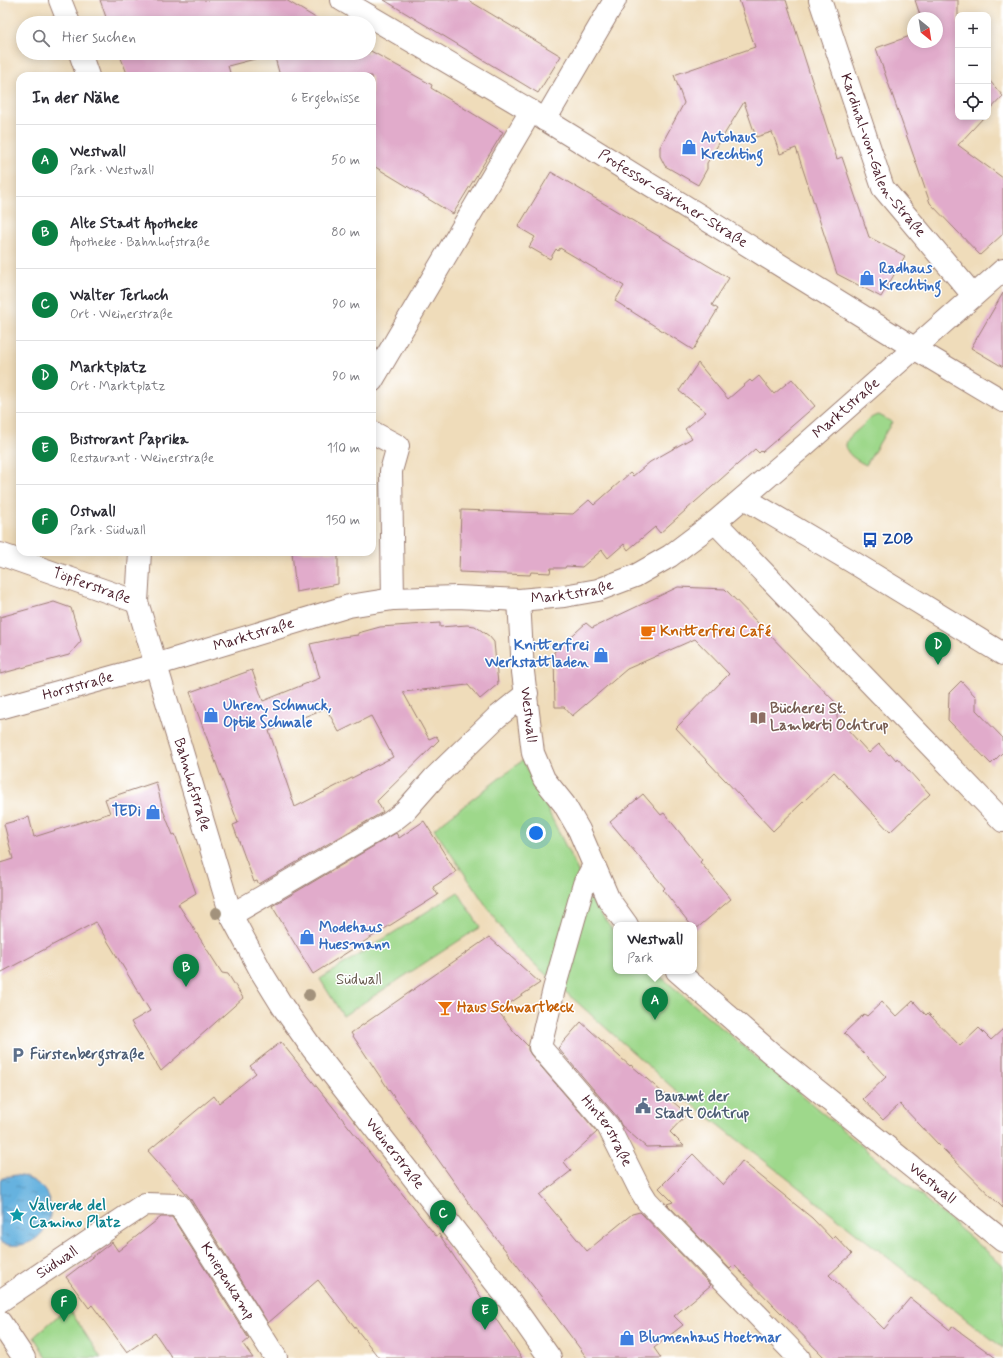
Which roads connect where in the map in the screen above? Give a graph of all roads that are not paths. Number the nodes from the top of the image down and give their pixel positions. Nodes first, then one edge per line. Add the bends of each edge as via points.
1 (60, 0) edge
2 (342, 0) edge
3 (615, 0) edge
4 (820, 0) edge
5 (66, 16) edge
6 (369, 16) edge
7 (376, 20) edge
8 (82, 60) edge
9 (87, 72) edge
10 (538, 116) junction
11 (1003, 270) edge
12 (974, 295) junction
13 (914, 348) junction
14 (376, 375) edge
15 (1003, 401) edge
16 (376, 434) edge
17 (744, 498) junction
18 (714, 522) junction
19 (4, 556) edge
20 (140, 556) edge
21 (393, 599) junction
22 (519, 600) junction
23 (137, 602) junction
24 (1003, 654) edge
25 (155, 664) junction
26 (527, 693) junction
27 (0, 708) edge
28 (1003, 821) edge
29 (594, 865) junction
30 (231, 915) junction
31 (625, 922) edge
32 (680, 974) edge
33 (283, 1007) joint
34 (179, 1205) joint
35 (1003, 1242) edge
36 (0, 1301) edge
37 (0, 1322) edge
38 (24, 1358) edge
39 (276, 1358) edge
40 (550, 1358) edge
41 (799, 1358) edge

1 - 5 street
2 - 6 street, Professor-Gärtner-Straße
3 - 10 street
4 - 12 street, Kardinal-von-Galen-Straße via 883,188
7 - 10 street, Professor-Gärtner-Straße
8 - 9 street
10 - 13 street, Professor-Gärtner-Straße
10 - 14 street
11 - 12 street, Marktstraße
12 - 13 street, Marktstraße
13 - 15 street, Professor-Gärtner-Straße
13 - 17 street, Marktstraße
16 - 21 street via 398,446 391,471
17 - 18 street, Marktstraße
17 - 24 street
18 - 22 street, Marktstraße via 670,556 635,576 598,590
18 - 28 street
19 - 23 street, Töpferstraße
20 - 23 street, Bahnhofstraße
21 - 22 street, Marktstraße via 457,597
21 - 25 street, Marktstraße via 349,606
22 - 26 street, Westwall
23 - 25 street, Bahnhofstraße
25 - 27 street, Horststraße
25 - 30 street, Bahnhofstraße
26 - 29 street, Westwall via 533,753 544,779 564,804 579,830
26 - 30 street via 496,718 434,778 405,811 391,822
29 - 31 street, Westwall via 609,900
29 - 41 street, Hinterstraße via 584,884 540,1047 608,1126 647,1201
30 - 33 street, Bahnhofstraße
32 - 35 street, Westwall via 772,1054
33 - 40 street, Weinerstraße via 332,1074 509,1300
34 - 36 street, Südwall via 145,1204
34 - 39 street, Kniepenkamp
37 - 38 street

